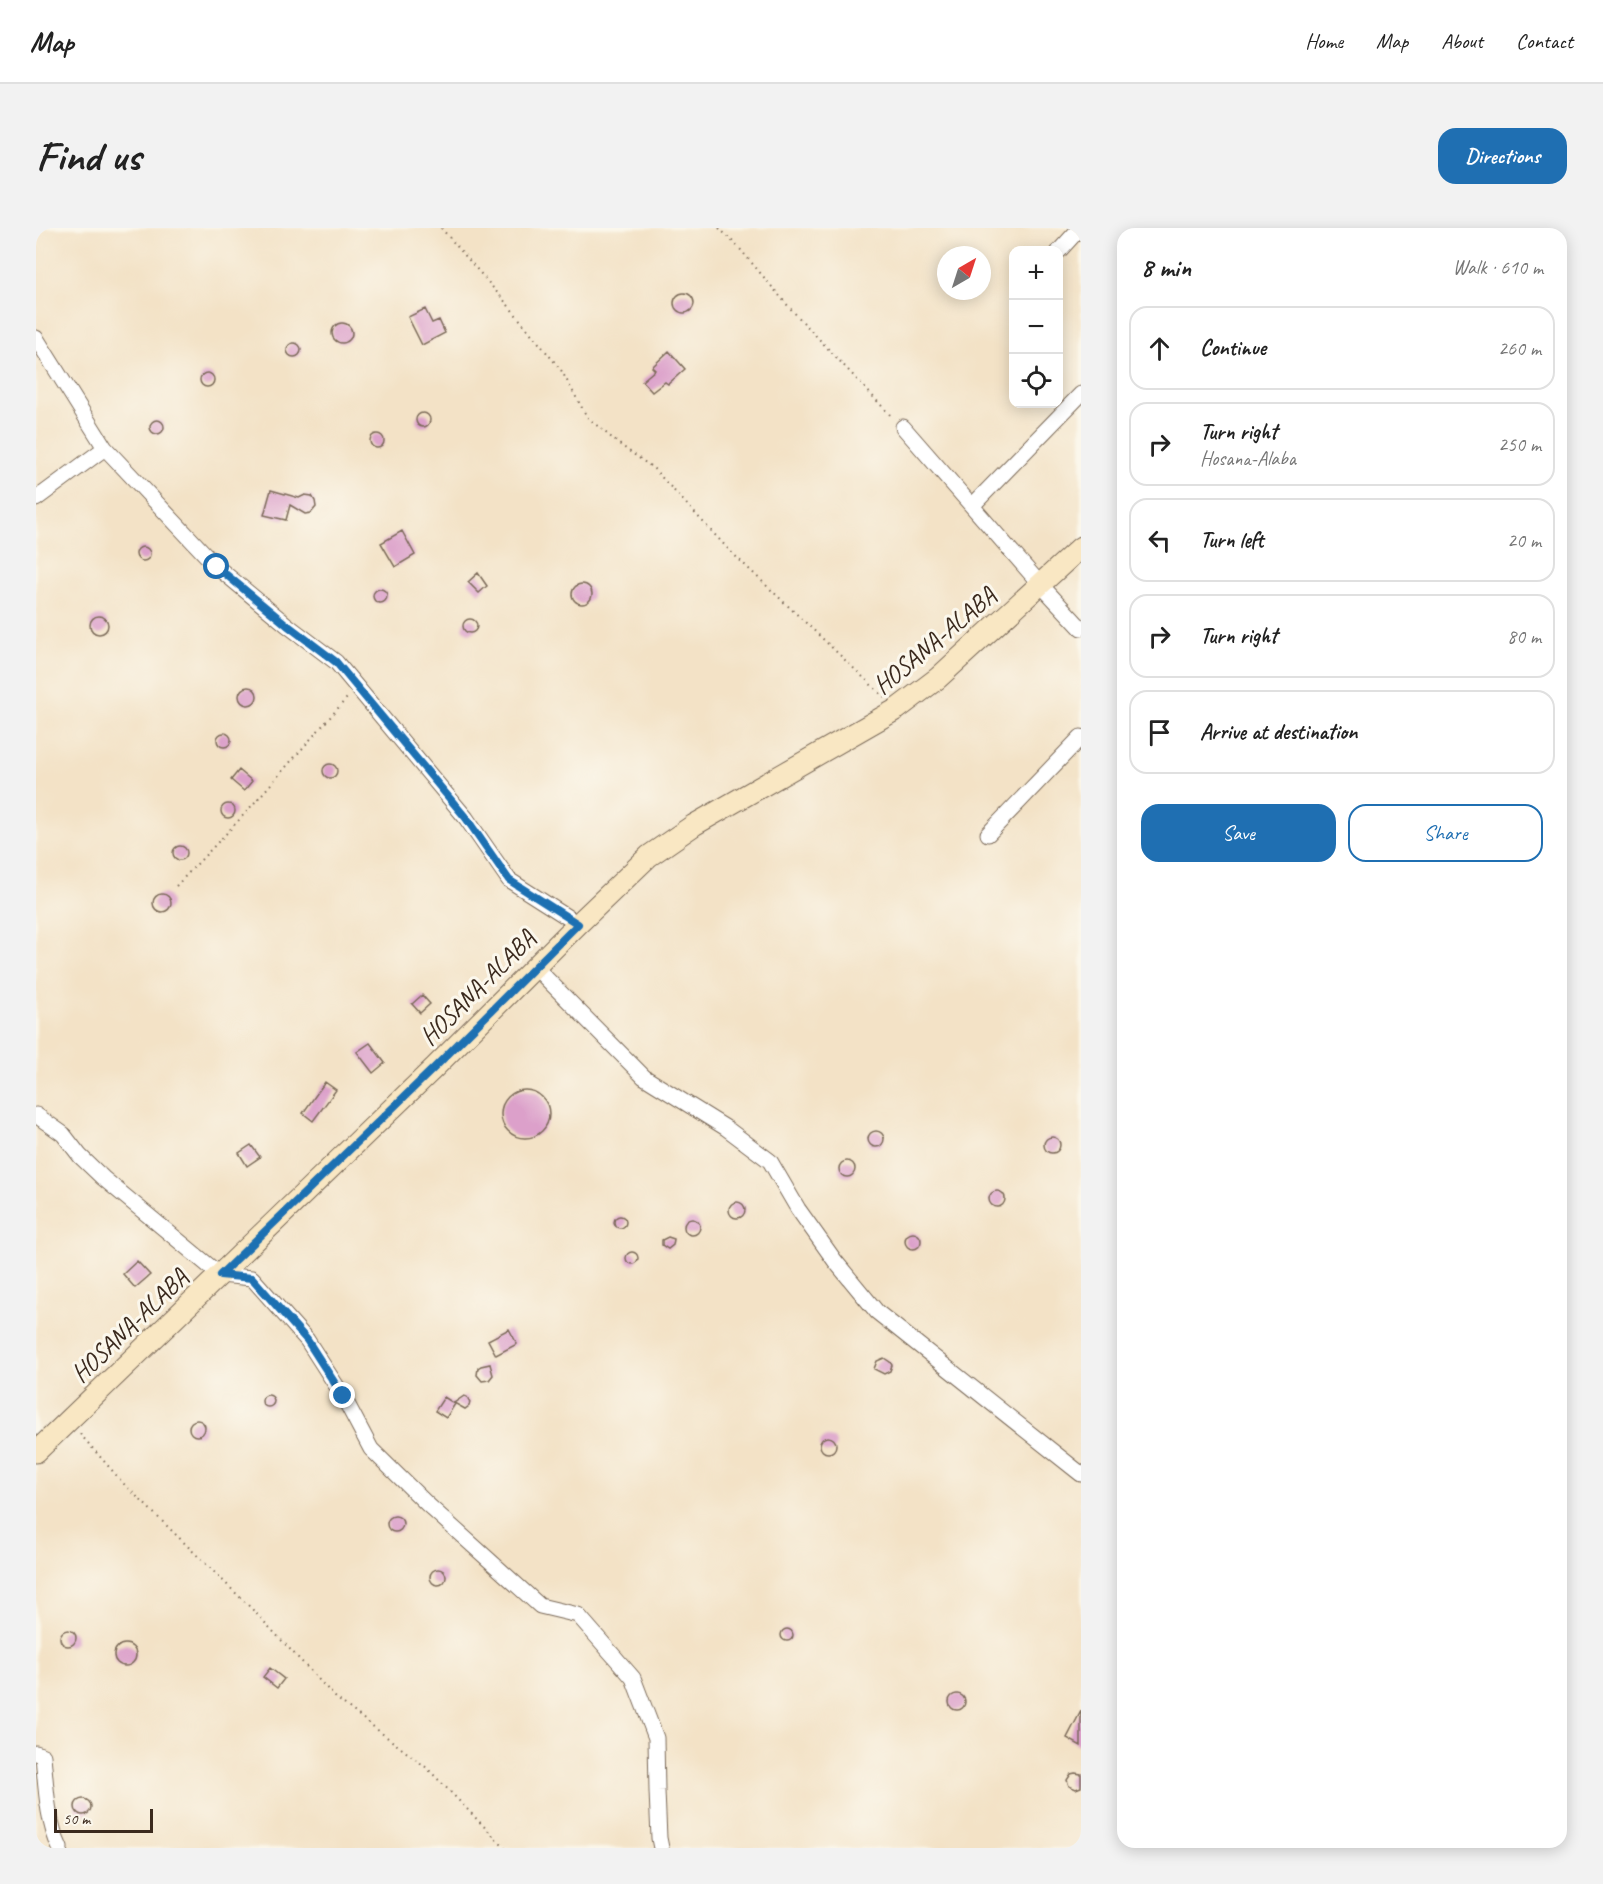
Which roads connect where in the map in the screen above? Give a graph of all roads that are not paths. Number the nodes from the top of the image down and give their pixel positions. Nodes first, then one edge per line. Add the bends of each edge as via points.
1 (1080, 228) edge
2 (1063, 247) edge
3 (36, 338) edge
4 (1081, 394) edge
5 (903, 428) road end
6 (105, 448) junction
7 (36, 499) edge
8 (972, 506) junction
9 (1081, 547) edge
10 (1040, 585) junction
11 (1081, 628) edge
12 (1081, 737) edge
13 (988, 834) dead end
14 (578, 924) junction
15 (535, 967) junction
16 (36, 1115) edge
17 (220, 1275) junction
18 (36, 1452) edge
19 (1081, 1474) edge
20 (36, 1753) edge
21 (60, 1848) edge
22 (661, 1848) edge

1 - 2 street
3 - 6 street
4 - 8 street
5 - 8 street
6 - 7 street
6 - 14 street via 217,567 336,662 466,818 509,880
8 - 10 street
9 - 10 main road, HOSANA-ALABA
10 - 11 street
10 - 14 main road, HOSANA-ALABA via 897,710 694,825 649,856
12 - 13 street
14 - 15 main road, HOSANA-ALABA
15 - 17 main road, HOSANA-ALABA
15 - 19 street via 644,1077 726,1128 770,1161 798,1209 877,1312
16 - 17 street via 63,1134 103,1179
17 - 18 main road, HOSANA-ALABA
17 - 22 street via 252,1278 307,1340 372,1449 540,1606 578,1615 633,1678 656,1738
20 - 21 street via 43,1756 47,1796

